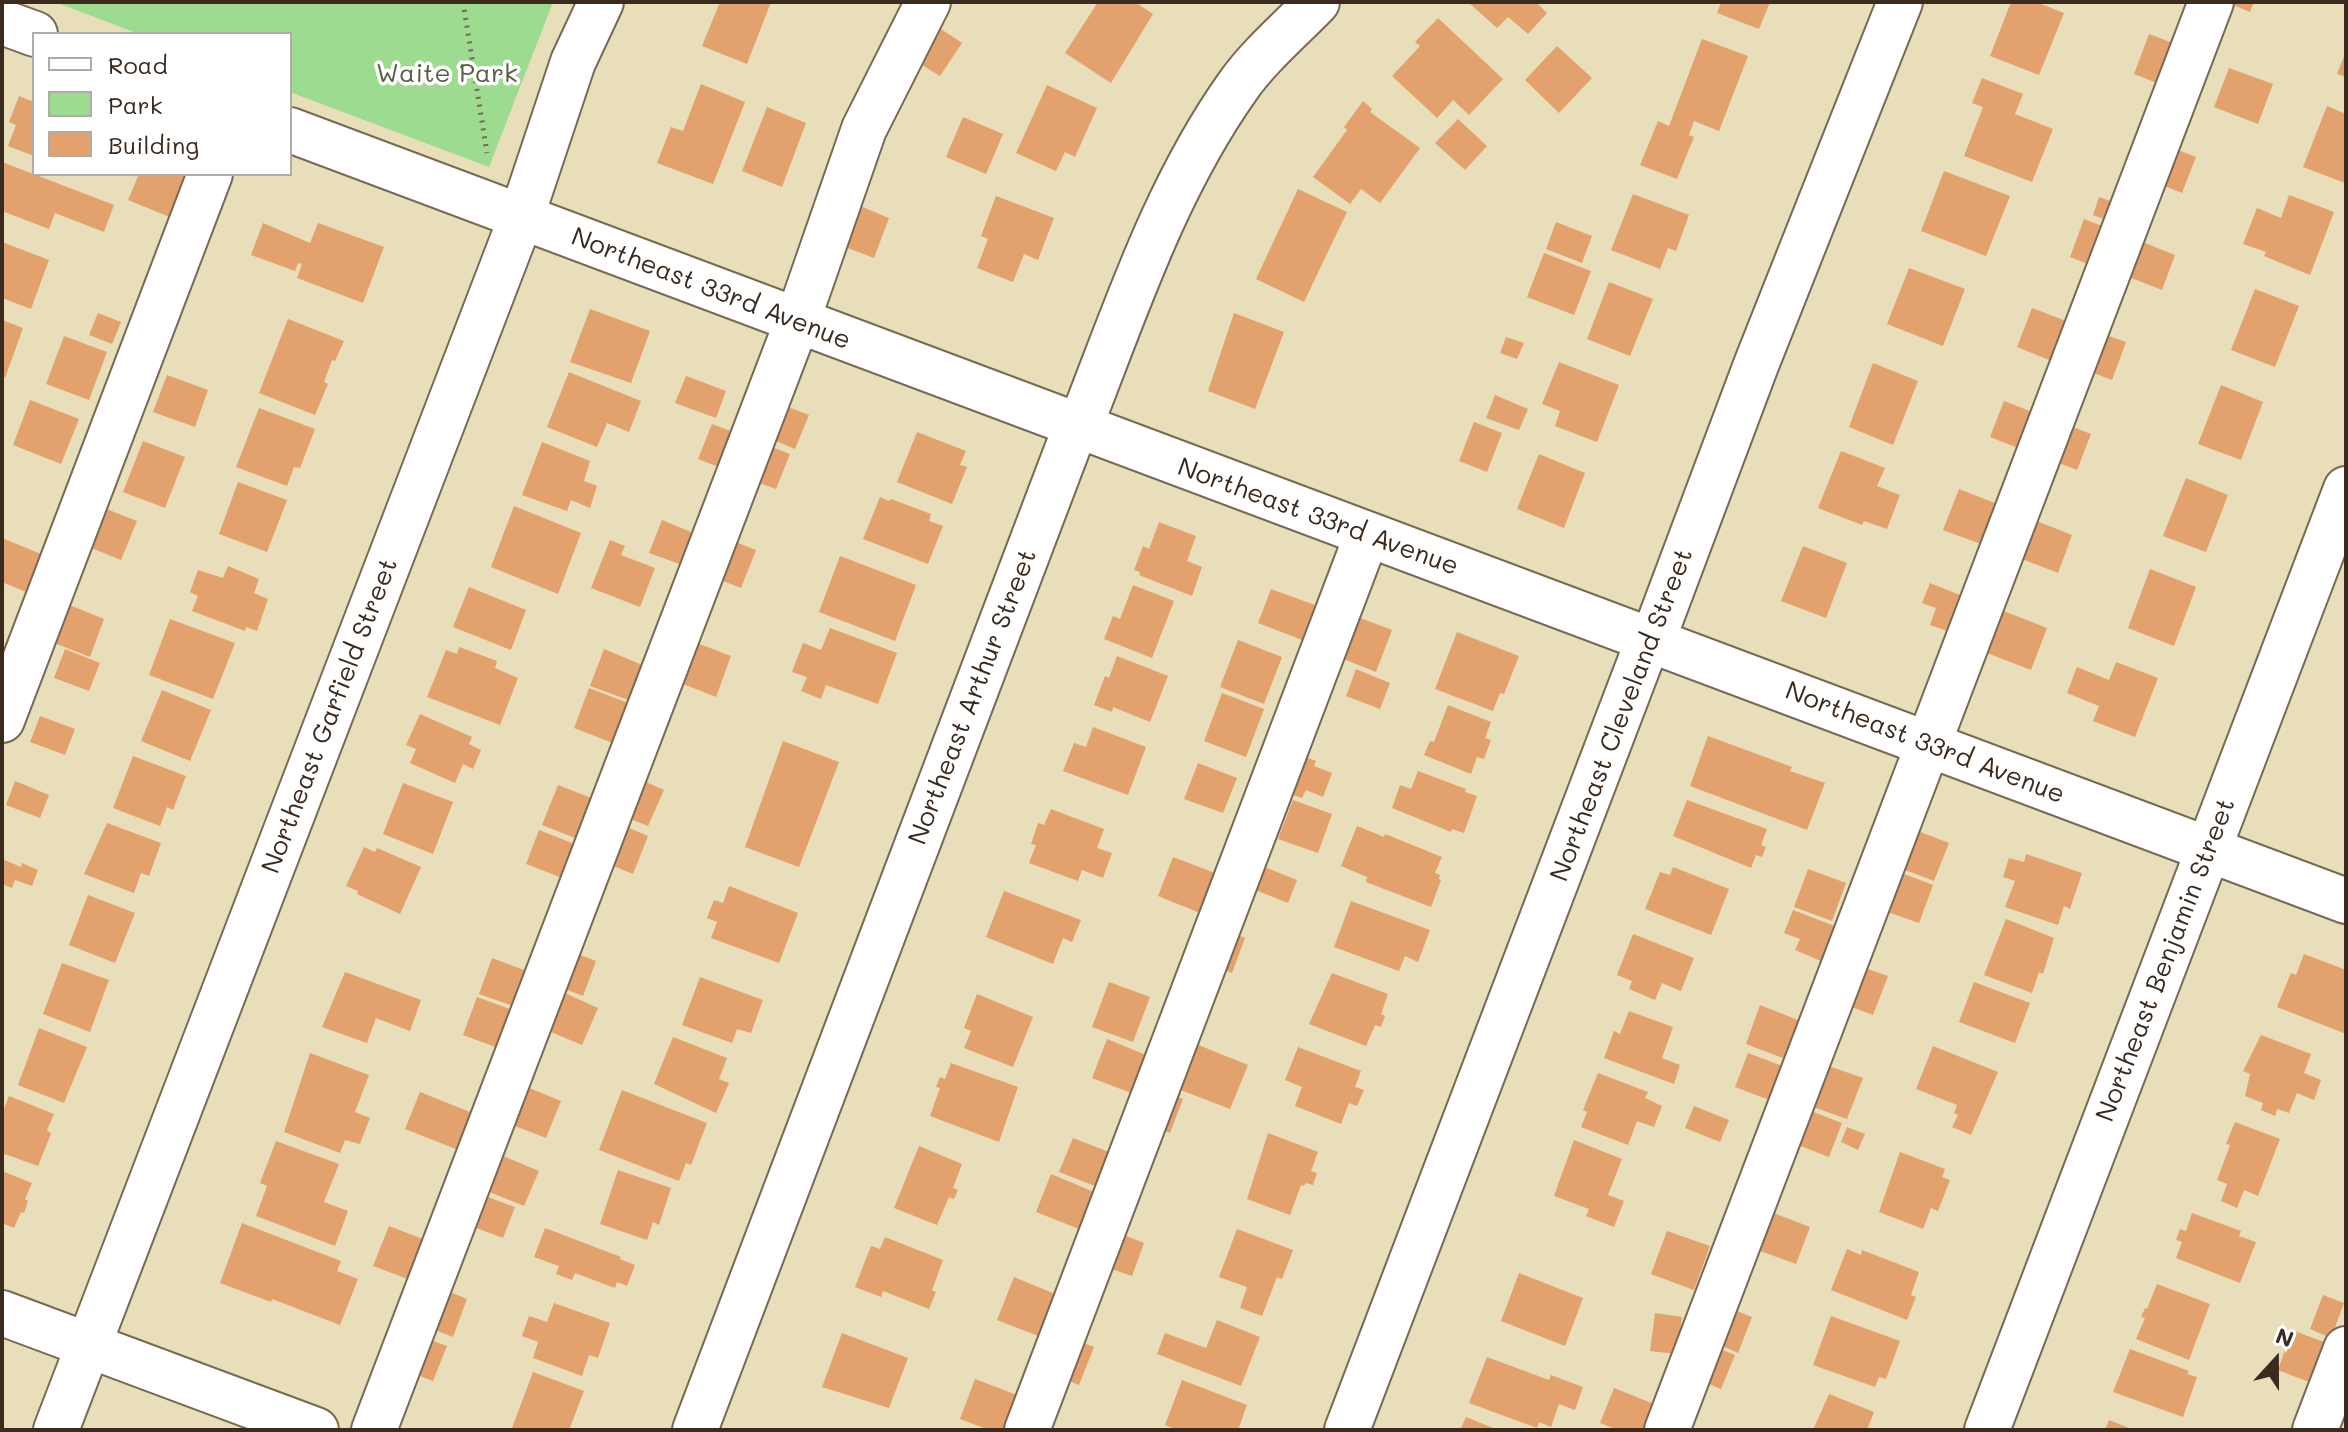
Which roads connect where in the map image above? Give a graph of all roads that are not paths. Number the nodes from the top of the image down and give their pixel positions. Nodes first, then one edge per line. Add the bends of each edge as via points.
1 (601, 2) edge
2 (928, 2) edge
3 (1317, 2) edge
4 (1900, 2) edge
5 (2211, 2) edge
6 (2, 22) edge
7 (32, 33) edge
8 (292, 131) edge
9 (209, 176) edge
10 (521, 218) junction
11 (797, 322) junction
12 (1076, 426) junction
13 (2346, 489) edge
14 (1367, 535) junction
15 (1652, 642) junction
16 (2, 720) edge
17 (1929, 745) junction
18 (2208, 849) junction
19 (2346, 901) edge
20 (2, 1313) edge
21 (89, 1345) junction
22 (2346, 1349) edge
23 (56, 1430) edge
24 (316, 1430) edge
25 (374, 1430) edge
26 (695, 1430) edge
27 (1027, 1430) edge
28 (1347, 1430) edge
29 (1667, 1430) edge
30 (1987, 1430) edge
31 (2315, 1430) edge

1 - 10 street, Northeast Garfield Street via 573,62
2 - 11 street via 864,129
3 - 12 street, Northeast Arthur Street via 1239,84 1189,162
4 - 15 street, Northeast Cleveland Street
5 - 17 street
6 - 7 street
8 - 10 street, Northeast 33rd Avenue
9 - 16 street
10 - 11 street, Northeast 33rd Avenue
10 - 21 street, Northeast Garfield Street
11 - 12 street, Northeast 33rd Avenue
11 - 25 street
12 - 14 street, Northeast 33rd Avenue
12 - 26 street, Northeast Arthur Street
13 - 18 street, Northeast Benjamin Street
14 - 15 street, Northeast 33rd Avenue
14 - 27 street
15 - 17 street, Northeast 33rd Avenue
15 - 28 street, Northeast Cleveland Street via 1644,651
17 - 18 street, Northeast 33rd Avenue
17 - 29 street
18 - 19 street, Northeast 33rd Avenue
18 - 30 street, Northeast Benjamin Street
20 - 21 street
21 - 23 street, Northeast Garfield Street
21 - 24 street
22 - 31 street

